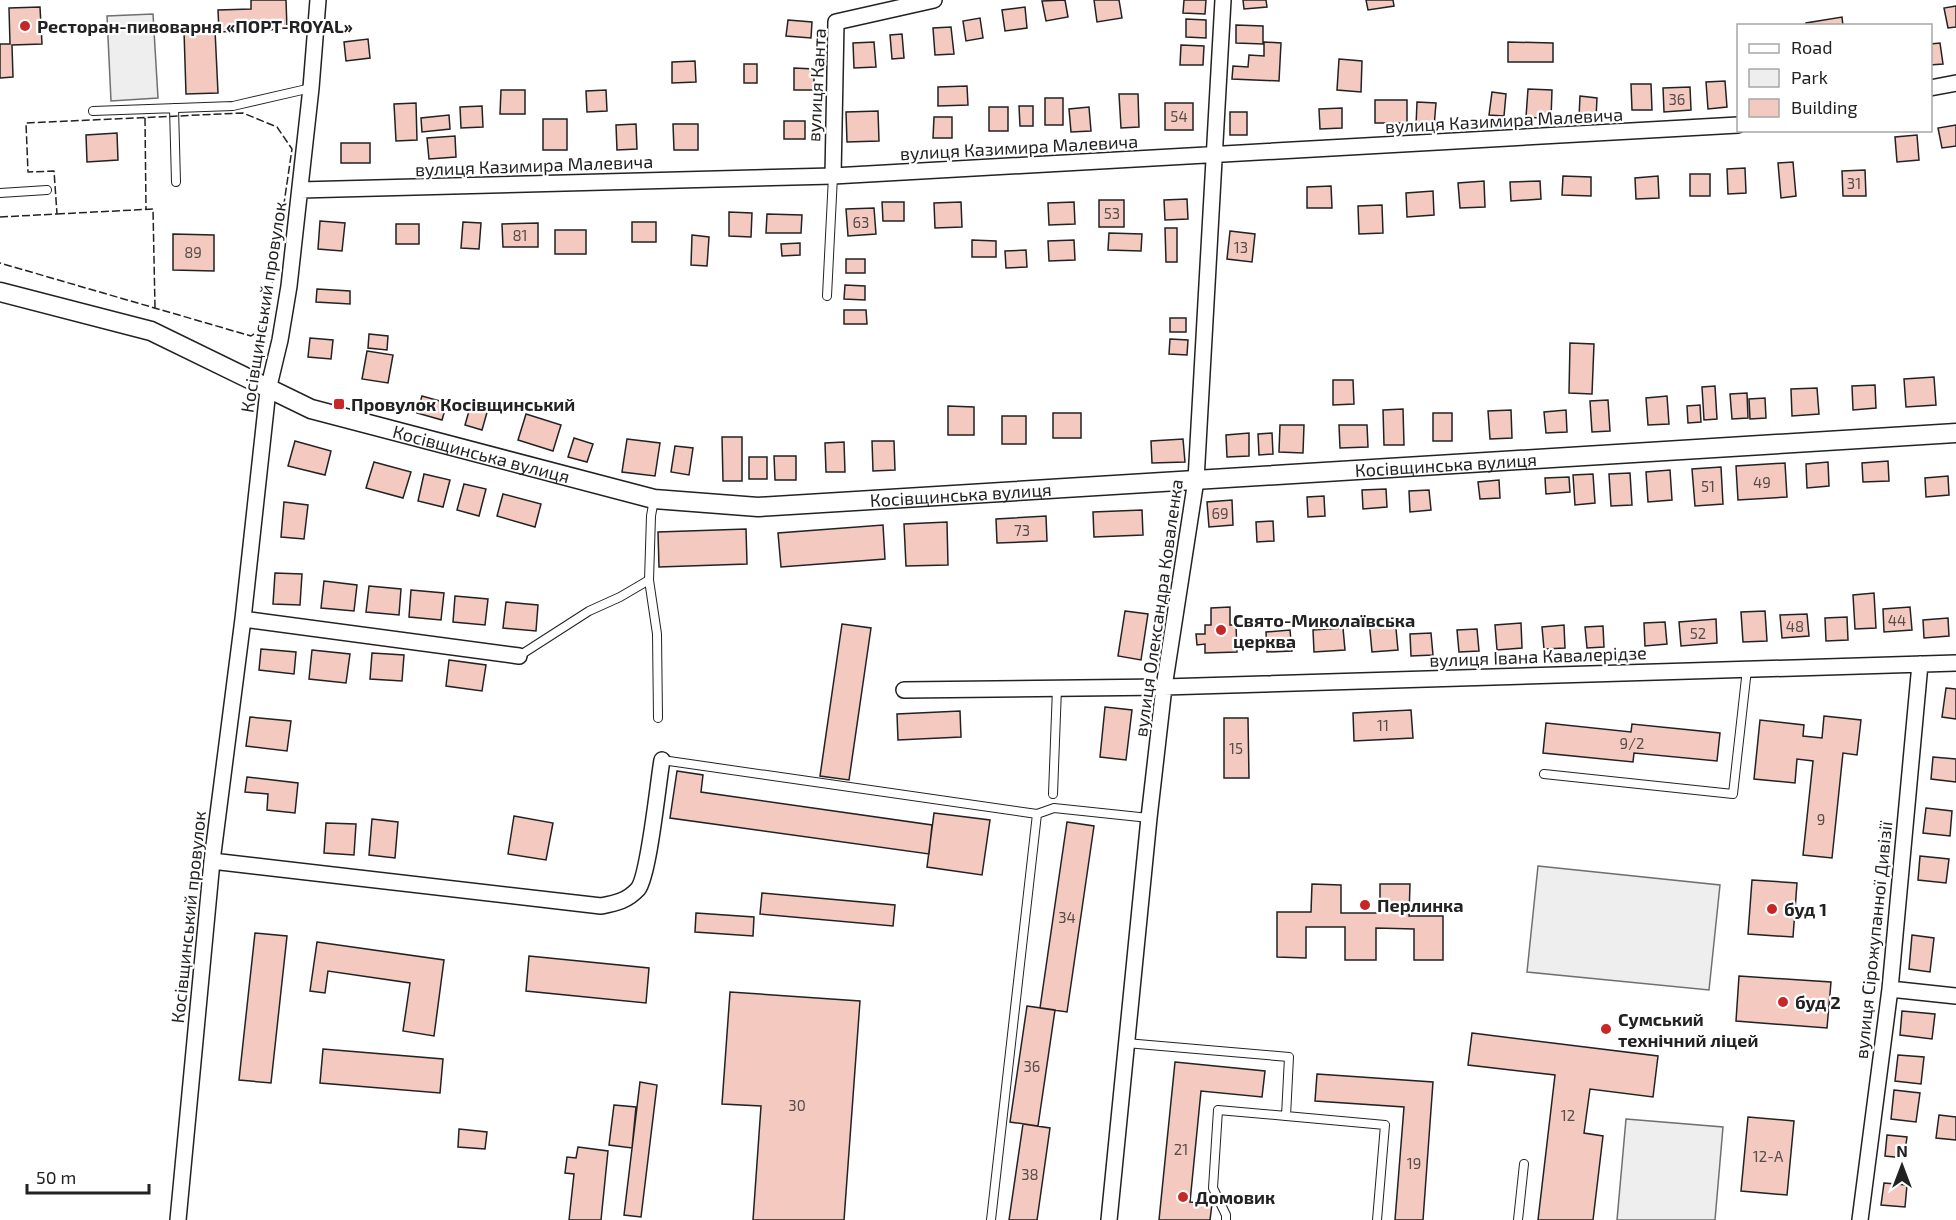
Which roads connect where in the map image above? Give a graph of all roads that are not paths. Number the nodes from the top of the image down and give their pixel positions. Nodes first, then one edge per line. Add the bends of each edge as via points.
1 (318, 0) edge
2 (934, 0) edge
3 (1223, 0) edge
4 (1956, 83) edge
5 (311, 88) junction
6 (1932, 88) edge
7 (174, 108) junction
8 (93, 111) dead end
9 (1737, 125) edge
10 (1215, 156) junction
11 (832, 176) junction
12 (176, 182) dead end
13 (47, 190) dead end
14 (300, 190) junction
15 (0, 193) edge
16 (0, 292) edge
17 (827, 296) dead end
18 (268, 390) junction
19 (1956, 433) edge
20 (1197, 480) junction
21 (654, 499) junction
22 (649, 580) junction
23 (243, 619) junction
24 (519, 656) joint
25 (1956, 663) edge
26 (1920, 664) junction
27 (1747, 669) junction
28 (1164, 687) junction
29 (1057, 688) junction
30 (904, 690) dead end
31 (658, 718) dead end
32 (662, 760) joint
33 (1544, 774) dead end
34 (1053, 794) dead end
35 (1036, 814) junction
36 (1149, 818) junction
37 (212, 861) junction
38 (1890, 989) junction
39 (1956, 996) edge
40 (1126, 1043) junction
41 (1286, 1116) junction
42 (1524, 1164) dead end
43 (177, 1220) edge
44 (991, 1220) edge
45 (1109, 1220) edge
46 (1226, 1220) edge
47 (1377, 1220) edge
48 (1518, 1220) edge
49 (1860, 1220) edge

1 - 5 street, Косівщинський провулок
2 - 11 street, вулиця Канта via 836,22
3 - 10 street, вулиця Олександра Коваленка
4 - 6 street
5 - 7 lane via 233,106
5 - 14 street, Косівщинський провулок
7 - 8 lane
7 - 12 lane
9 - 10 street, вулиця Казимира Малевича
10 - 11 street, вулиця Казимира Малевича
10 - 20 street, вулиця Олександра Коваленка
11 - 14 street, вулиця Казимира Малевича
11 - 17 lane
13 - 15 lane
14 - 18 street, Косівщинський провулок via 289,286
16 - 18 street, Косівщинська вулиця via 151,331
18 - 21 street, Косівщинська вулиця via 311,409
18 - 23 street, Косівщинський провулок
19 - 20 street, Косівщинська вулиця
20 - 21 street, Косівщинська вулиця via 758,507
20 - 28 street, вулиця Олександра Коваленка
21 - 22 lane
22 - 24 lane via 589,611
22 - 31 lane via 657,634
23 - 24 street
23 - 37 street, Косівщинський провулок
25 - 26 street, вулиця Івана Кавалерідзе
26 - 27 street, вулиця Івана Кавалерідзе
26 - 38 street, вулиця Сірожупанної Дивізії
27 - 28 street, вулиця Івана Кавалерідзе
27 - 33 lane via 1733,794
28 - 29 street, вулиця Івана Кавалерідзе
28 - 36 street, вулиця Олександра Коваленка
29 - 30 street, вулиця Івана Кавалерідзе
29 - 34 lane
32 - 35 lane
32 - 37 street via 646,867 639,887 625,900 601,906
35 - 36 lane via 1054,808
35 - 44 lane
36 - 40 street, вулиця Олександра Коваленка
37 - 43 street, Косівщинський провулок
38 - 39 street
38 - 49 street, вулиця Сірожупанної Дивізії
40 - 41 lane via 1289,1057
40 - 45 street, вулиця Олександра Коваленка
41 - 46 lane via 1218,1110 1213,1188
41 - 47 lane via 1385,1125
42 - 48 lane

